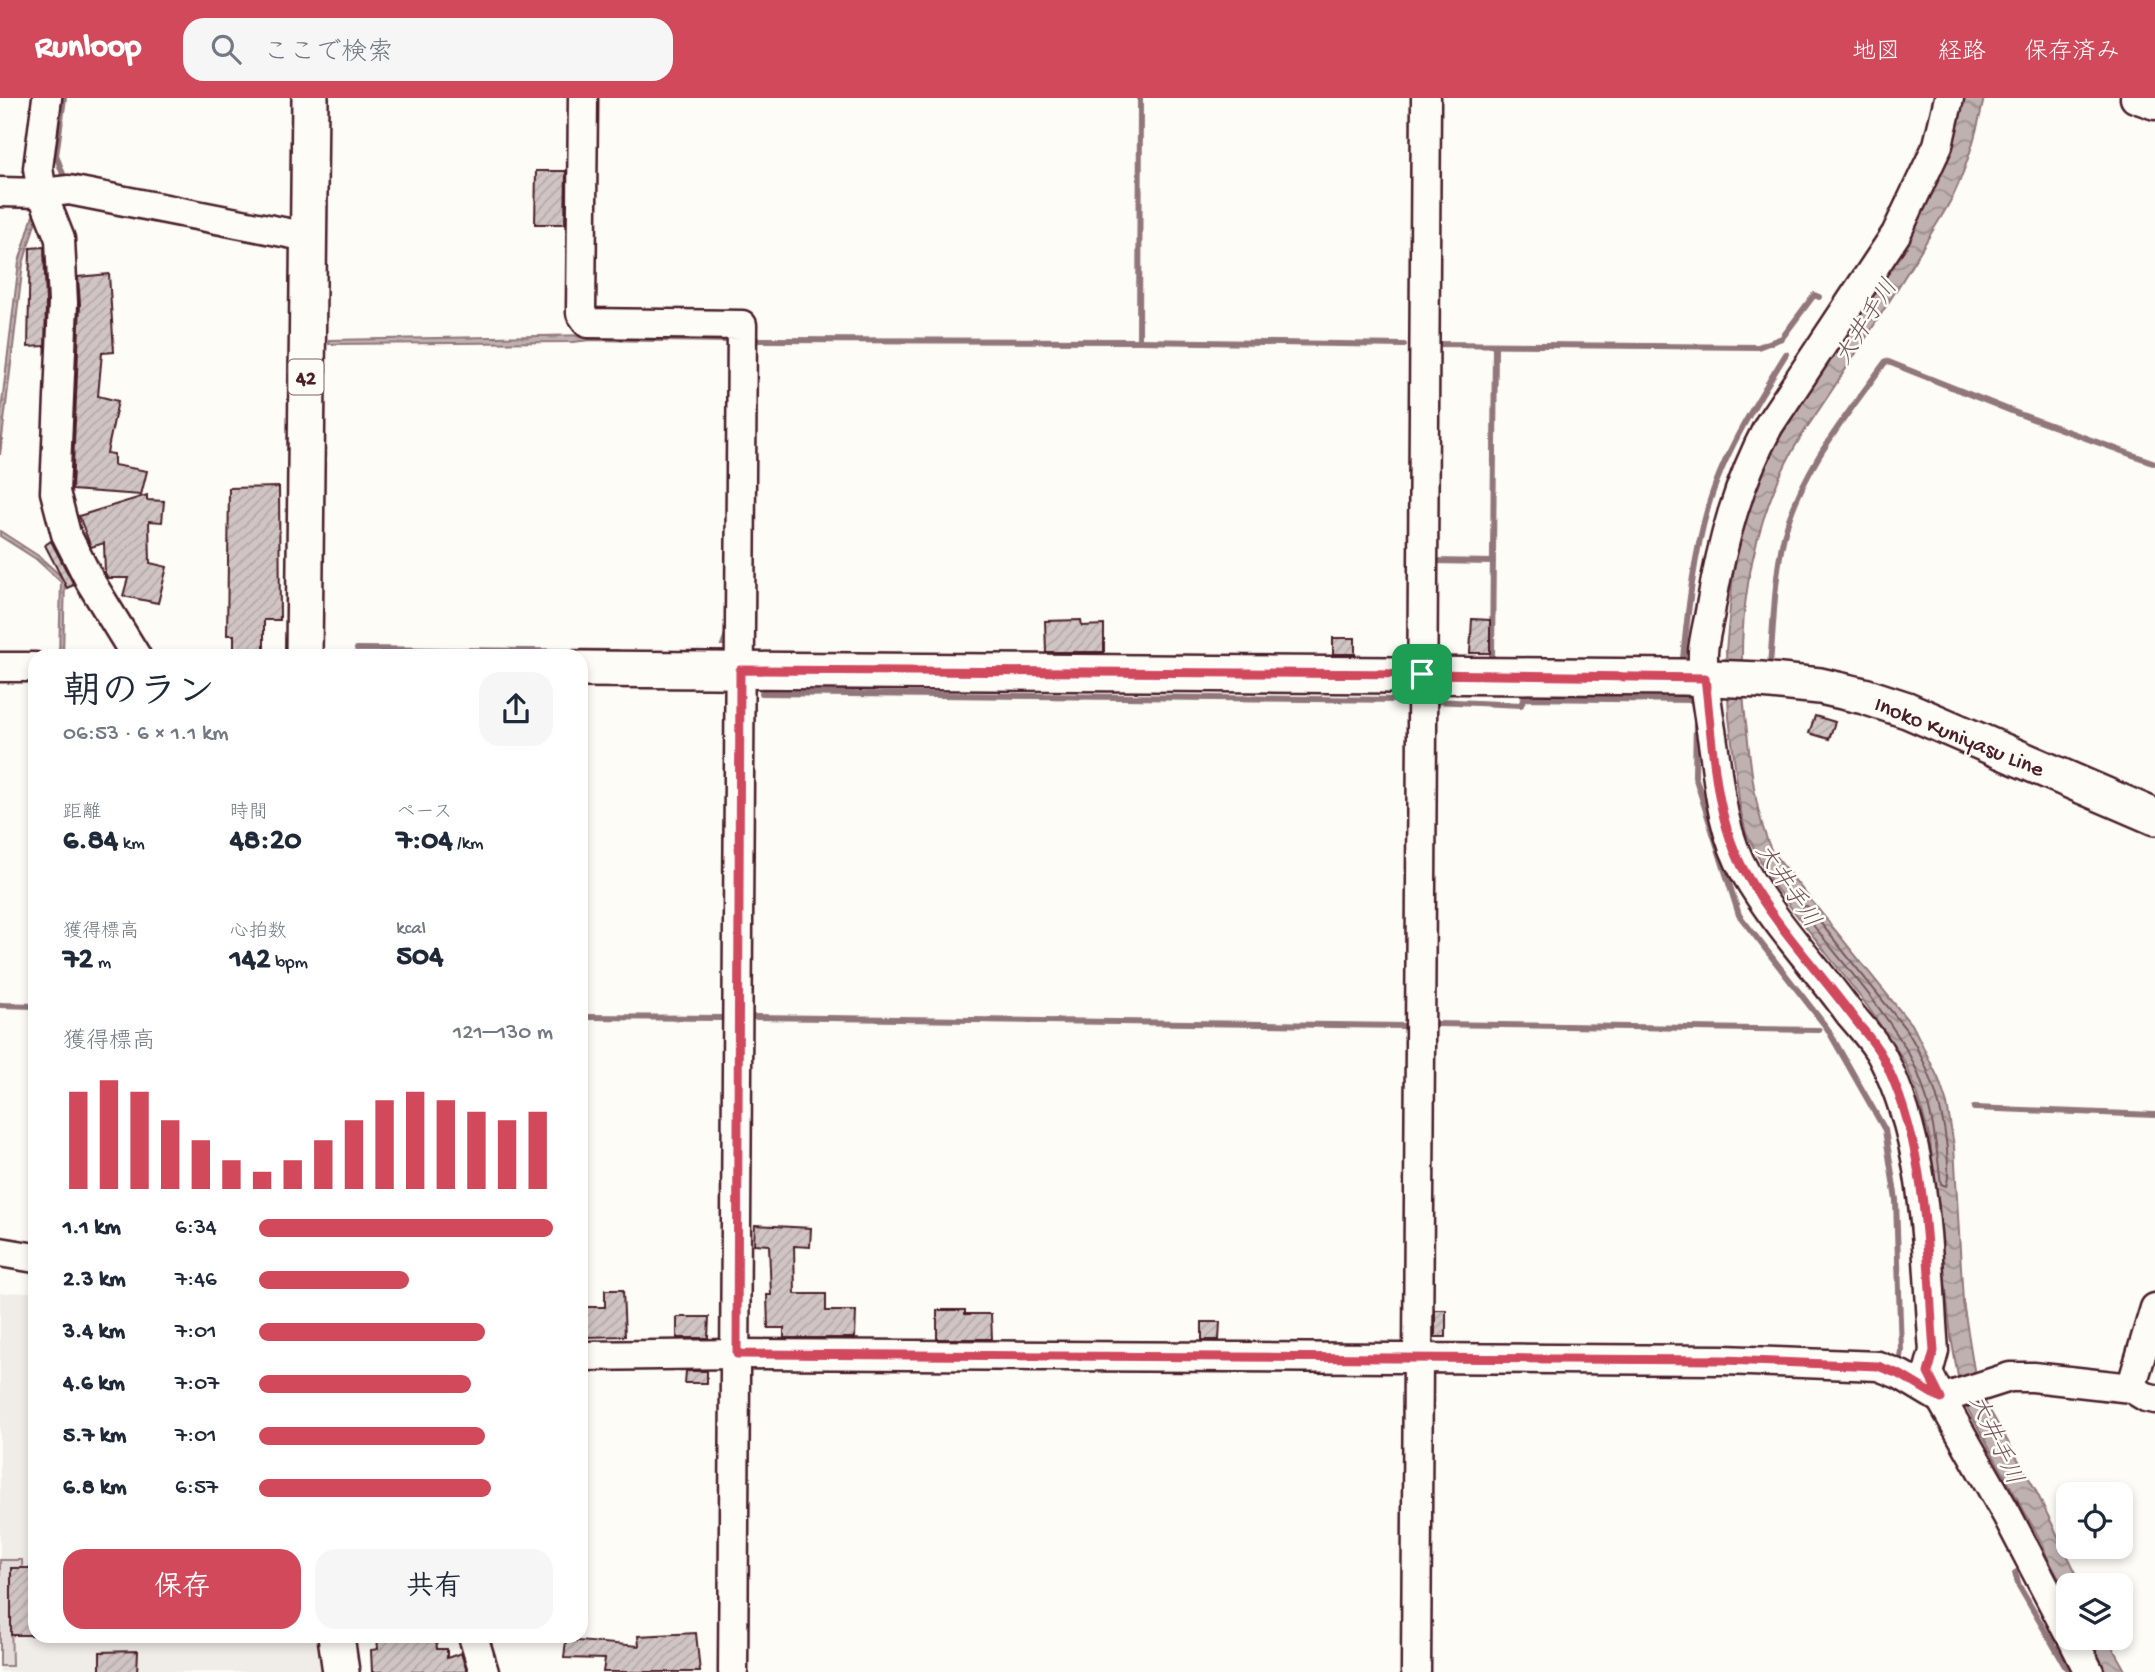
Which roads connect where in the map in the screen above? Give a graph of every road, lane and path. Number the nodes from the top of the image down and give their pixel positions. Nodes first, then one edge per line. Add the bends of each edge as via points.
1 (47, 98) edge
2 (310, 98) edge
3 (583, 98) edge
4 (1426, 98) edge
5 (1949, 98) edge
6 (2135, 98) edge
7 (2155, 105) edge
8 (0, 192) edge
9 (42, 193) junction
10 (308, 237) junction
11 (132, 649) edge
12 (304, 649) edge
13 (0, 667) edge
14 (28, 667) edge
15 (588, 669) edge
16 (740, 670) junction
17 (1422, 674) junction
18 (1709, 678) junction
19 (2155, 817) edge
20 (0, 1252) edge
21 (28, 1257) edge
22 (2155, 1308) edge
23 (737, 1354) junction
24 (588, 1356) edge
25 (1418, 1359) junction
26 (2143, 1394) edge
27 (1941, 1399) junction
28 (2056, 1609) edge
29 (336, 1643) edge
30 (474, 1643) edge
31 (2077, 1650) edge
32 (341, 1672) edge
33 (484, 1672) edge
34 (733, 1672) edge
35 (1416, 1672) edge
36 (2089, 1672) edge

1 - 9 street via 38,168
2 - 10 main road, 42
3 - 16 street via 581,313 588,323 742,325
4 - 17 street
5 - 18 street via 1938,145 1896,234 1751,459 1718,569 1703,653
6 - 7 street
8 - 9 street
9 - 10 street via 69,190
9 - 11 street via 60,239 63,303 55,492 66,534
10 - 12 main road, 42
13 - 14 street
15 - 16 main road, Inoko Kuniyasu Line
16 - 17 main road, Inoko Kuniyasu Line
16 - 23 street
17 - 18 main road, Inoko Kuniyasu Line
17 - 25 street
18 - 19 main road, Inoko Kuniyasu Line via 1820,686 1864,696 1907,710
18 - 27 street via 1722,809 1745,873 1881,1055 1901,1103 1921,1184 1934,1351 1928,1373
20 - 21 street
22 - 26 street
23 - 24 street
23 - 25 street
23 - 34 street
25 - 27 street via 1724,1360 1878,1366
25 - 35 street
26 - 27 street via 2010,1377
27 - 28 street
29 - 32 main road
30 - 33 street
31 - 36 street

